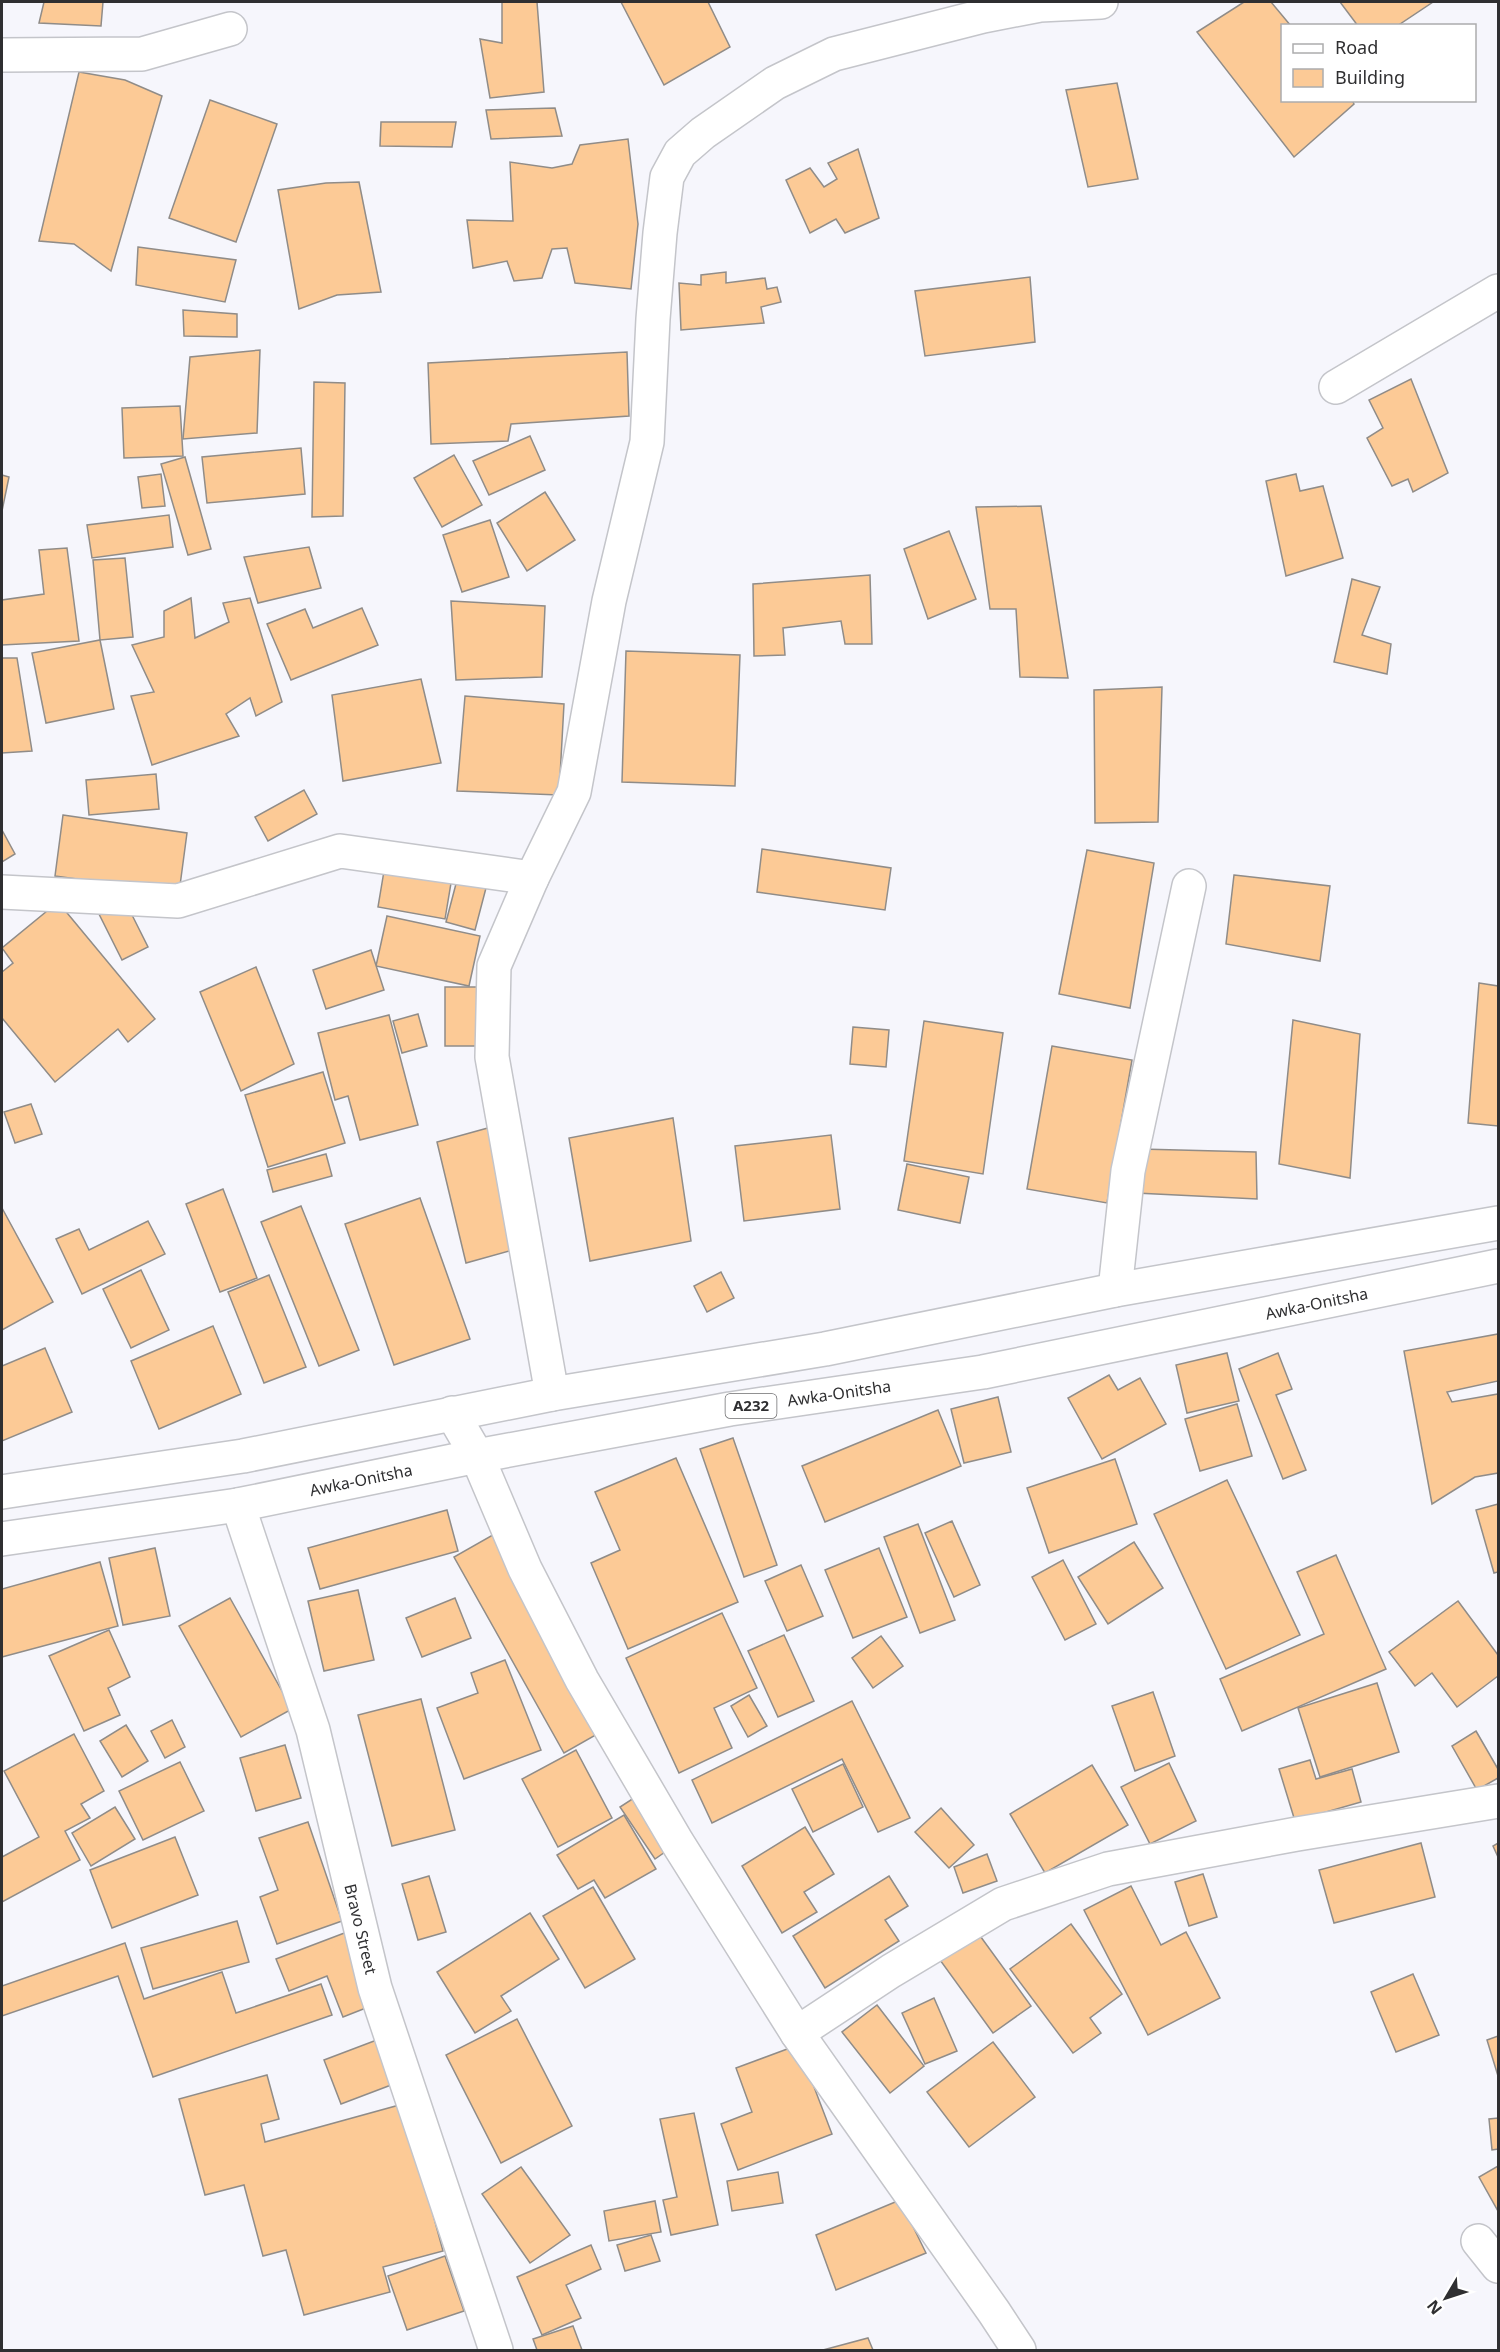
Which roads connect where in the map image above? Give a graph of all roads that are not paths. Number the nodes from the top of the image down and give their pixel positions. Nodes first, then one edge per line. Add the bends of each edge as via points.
1 (1101, 2) edge
2 (1040, 3) edge
3 (230, 29) dead end
4 (2, 55) edge
5 (1498, 291) edge
6 (1336, 387) dead end
7 (532, 878) junction
8 (1189, 886) dead end
9 (2, 892) edge
10 (1498, 1223) edge
11 (1498, 1266) edge
12 (1115, 1290) junction
13 (552, 1394) junction
14 (452, 1413) junction
15 (477, 1456) junction
16 (2, 1492) edge
17 (238, 1505) junction
18 (2, 1539) edge
19 (1498, 1801) edge
20 (797, 2033) junction
21 (496, 2350) edge
22 (1019, 2350) edge

1 - 2 street
2 - 7 street via 834,54 775,83 680,153 667,177 660,233 647,442 609,601 574,792
3 - 4 street via 142,54
5 - 6 street
7 - 9 street via 340,851 178,901
7 - 13 street via 494,966 492,1058
8 - 12 street via 1128,1171
10 - 12 street
11 - 15 street, Awka-Onitsha / A232 via 983,1372 730,1409
12 - 13 street via 825,1349
13 - 14 street
14 - 15 street
14 - 16 street via 243,1456
15 - 17 street, Awka-Onitsha / A232
15 - 20 street via 525,1569 582,1680 677,1842
17 - 18 street, Awka-Onitsha / A232
17 - 21 street, Bravo Street via 313,1730 375,1988
19 - 20 street via 1108,1869 1003,1904
20 - 22 street

